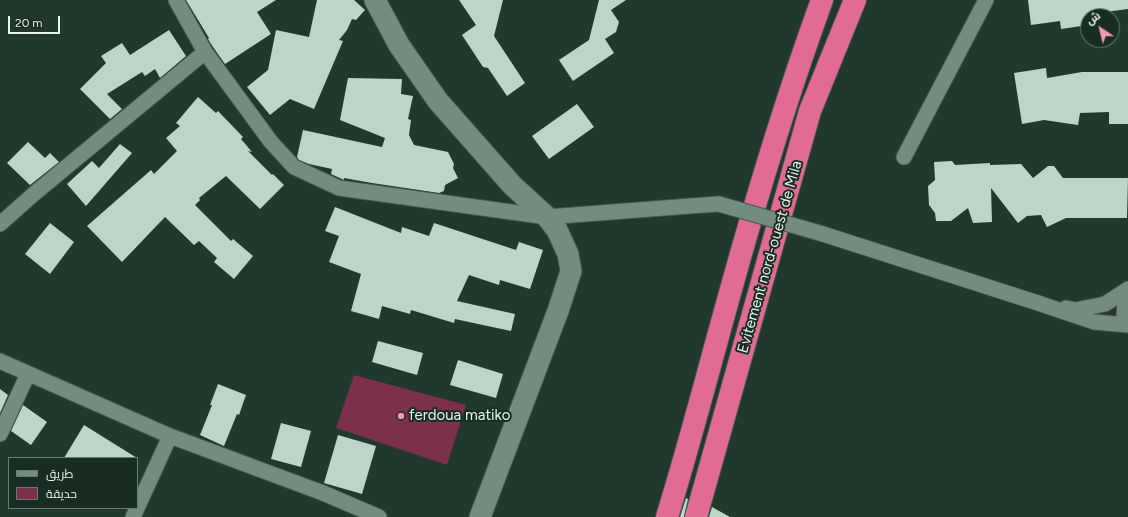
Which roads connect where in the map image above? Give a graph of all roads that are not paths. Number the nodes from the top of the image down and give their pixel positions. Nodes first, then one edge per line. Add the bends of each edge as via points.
1 (176, 0) edge
2 (375, 0) edge
3 (822, 0) edge
4 (855, 0) edge
5 (986, 0) edge
6 (205, 52) junction
7 (904, 156) dead end
8 (547, 217) junction
9 (0, 224) edge
10 (1128, 289) edge
11 (1128, 294) edge
12 (1038, 303) junction
13 (1128, 324) edge
14 (0, 361) edge
15 (28, 374) junction
16 (0, 434) edge
17 (170, 436) junction
18 (138, 506) edge
19 (379, 517) edge
20 (480, 517) edge
21 (667, 517) edge
22 (696, 517) edge

1 - 6 street
2 - 8 street via 399,45 438,101 512,185
3 - 21 highway via 781,120
4 - 22 highway, Evitement nord-ouest de Mila via 810,111
5 - 7 street
6 - 8 street via 271,142 294,167 314,177 339,188
6 - 9 street
8 - 12 street, bridge via 719,204 823,234
8 - 20 street via 563,241 571,271
10 - 12 street via 1105,304 1075,310
11 - 13 street via 1125,299 1124,317
12 - 13 street via 1094,322
14 - 15 street
15 - 16 street
15 - 17 street
17 - 18 street
17 - 19 street

